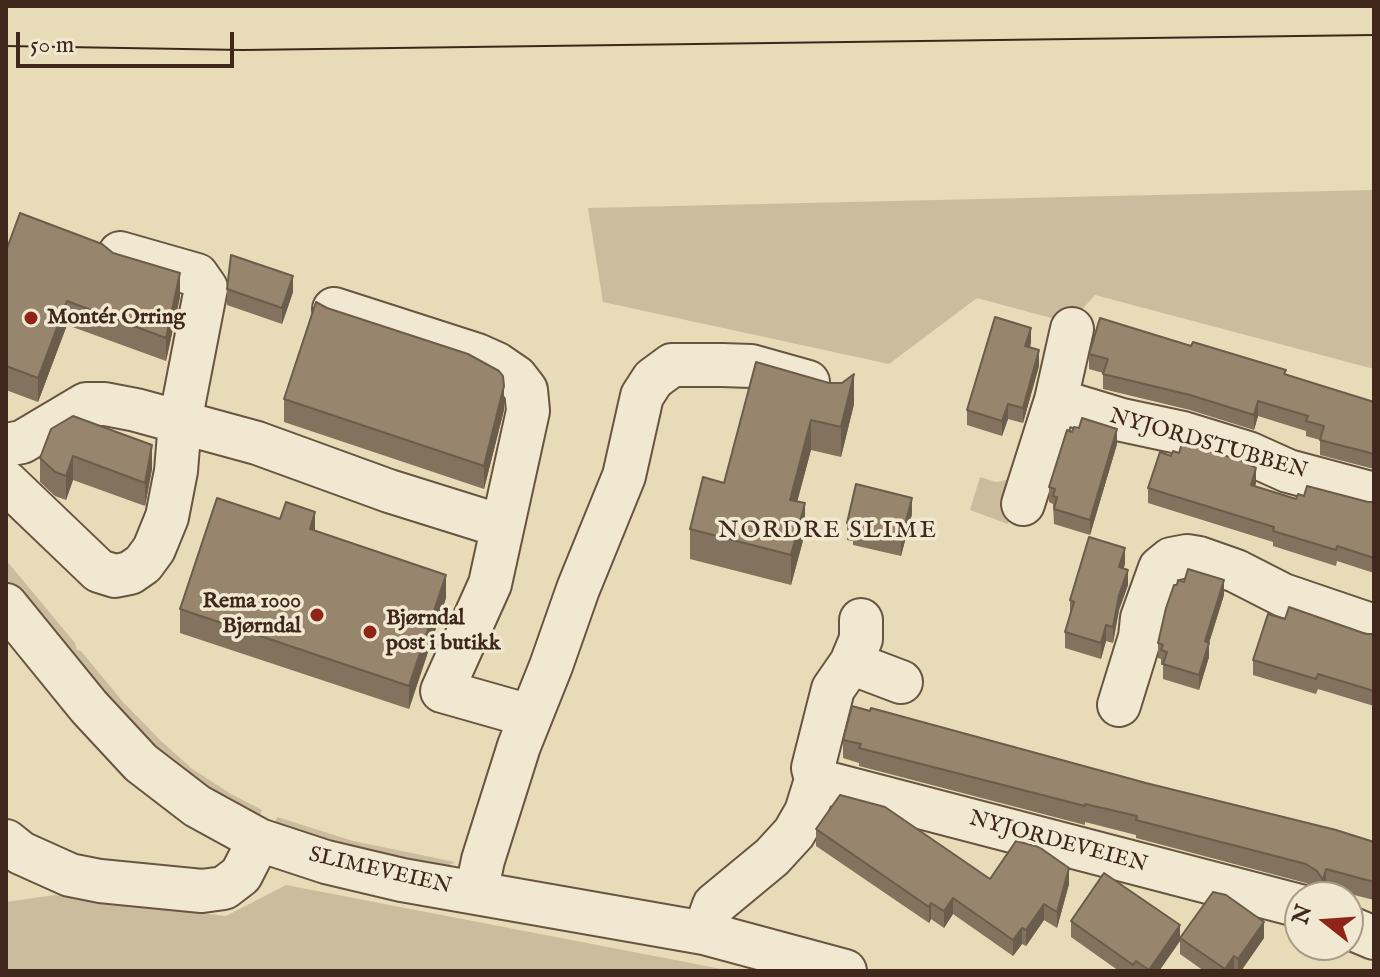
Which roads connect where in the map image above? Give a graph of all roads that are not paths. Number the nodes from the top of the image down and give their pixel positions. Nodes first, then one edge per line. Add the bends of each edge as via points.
1 (1374, 12) edge
2 (6, 23) edge
3 (120, 253) edge
4 (334, 309) edge
5 (1072, 329) dead end
6 (835, 390) edge
7 (1056, 400) junction
8 (180, 422) junction
9 (6, 445) edge
10 (6, 482) edge
11 (1374, 494) edge
12 (1023, 504) dead end
13 (501, 526) junction
14 (6, 605) edge
15 (861, 620) dead end
16 (1374, 626) edge
17 (851, 663) junction
18 (901, 682) dead end
19 (1119, 705) dead end
20 (530, 716) junction
21 (816, 780) junction
22 (259, 840) junction
23 (6, 841) edge
24 (476, 893) junction
25 (1284, 902) edge
26 (704, 933) junction
27 (845, 971) edge

1 - 2 highway via 243,27
3 - 8 street via 197,275 206,288
4 - 13 street via 477,355 523,385 528,411
5 - 7 street
6 - 20 street via 751,366 672,365 653,379 642,396 624,476
7 - 11 street, NYJORDSTUBBEN via 1183,433 1288,471
7 - 12 street
8 - 9 street via 86,404 22,442
8 - 10 street via 167,517 154,549 130,573 99,571
8 - 13 street
13 - 20 street via 490,584 442,691
14 - 22 street, SLIMEVEIEN via 141,763 197,806
15 - 17 street via 861,639
16 - 19 street via 1283,595 1199,558 1171,559 1160,568 1142,618
17 - 18 street
17 - 21 street via 833,689 813,768
20 - 24 street
21 - 25 street, NYJORDEVEIEN
21 - 26 street via 794,833 714,905
22 - 23 street via 241,875 224,888 202,891 70,875
22 - 24 street, SLIMEVEIEN via 361,871
24 - 26 street, SLIMEVEIEN
26 - 27 street, SLIMEVEIEN

